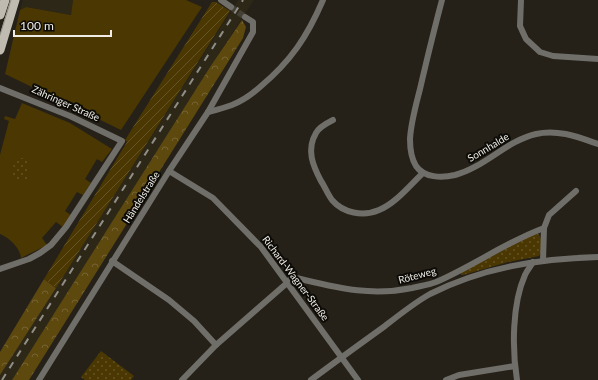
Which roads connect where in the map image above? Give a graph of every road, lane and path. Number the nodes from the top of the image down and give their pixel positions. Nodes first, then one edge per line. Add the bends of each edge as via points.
1 (5, 0) edge
2 (15, 0) edge
3 (220, 0) edge
4 (323, 0) edge
5 (442, 0) edge
6 (521, 0) edge
7 (231, 7) tunnel mouth
8 (0, 15) edge
9 (245, 16) tunnel mouth
10 (0, 50) edge
11 (598, 59) edge
12 (0, 88) edge
13 (208, 112) junction
14 (333, 120) dead end
15 (598, 144) edge
16 (169, 171) junction
17 (423, 173) junction
18 (576, 191) dead end
19 (544, 228) junction
20 (598, 257) edge
21 (112, 261) junction
22 (543, 261) junction
23 (533, 262) junction
24 (0, 269) edge
25 (287, 283) junction
26 (216, 345) junction
27 (342, 357) junction
28 (515, 366) junction
29 (39, 380) edge
30 (182, 380) edge
31 (311, 380) edge
32 (358, 380) edge
33 (446, 380) edge
34 (517, 380) edge

1 - 8 main road
2 - 10 main road
3 - 7 street
4 - 13 street via 300,44 271,78 233,105
5 - 17 street via 410,141 413,160
6 - 11 street via 520,26 526,39 540,52 553,56
9 - 13 street, Händelstraße via 253,22 253,32
12 - 24 street, Zähringer Straße via 122,140 66,227 51,245 40,253
13 - 16 street, Händelstraße
14 - 17 street via 316,132 310,158 337,206 352,213 365,214 379,210
15 - 17 street, Sonnhalde via 564,133 536,134 513,143 466,172 440,176
16 - 21 street, Händelstraße
16 - 25 street, Richard-Wagner-Straße via 213,198 261,247
18 - 19 street via 549,215
19 - 22 street
19 - 25 street, Röteweg via 501,247 456,272 417,287 368,292 343,289 292,276
20 - 22 street
21 - 26 street via 169,300 194,321
21 - 29 street, Händelstraße
22 - 23 street
23 - 27 street via 481,273 429,295
23 - 28 street via 525,274 519,296 514,326
25 - 26 street
25 - 27 street, Richard-Wagner-Straße
26 - 30 street
27 - 31 street
27 - 32 street, Richard-Wagner-Straße
28 - 33 street via 459,375
28 - 34 street

